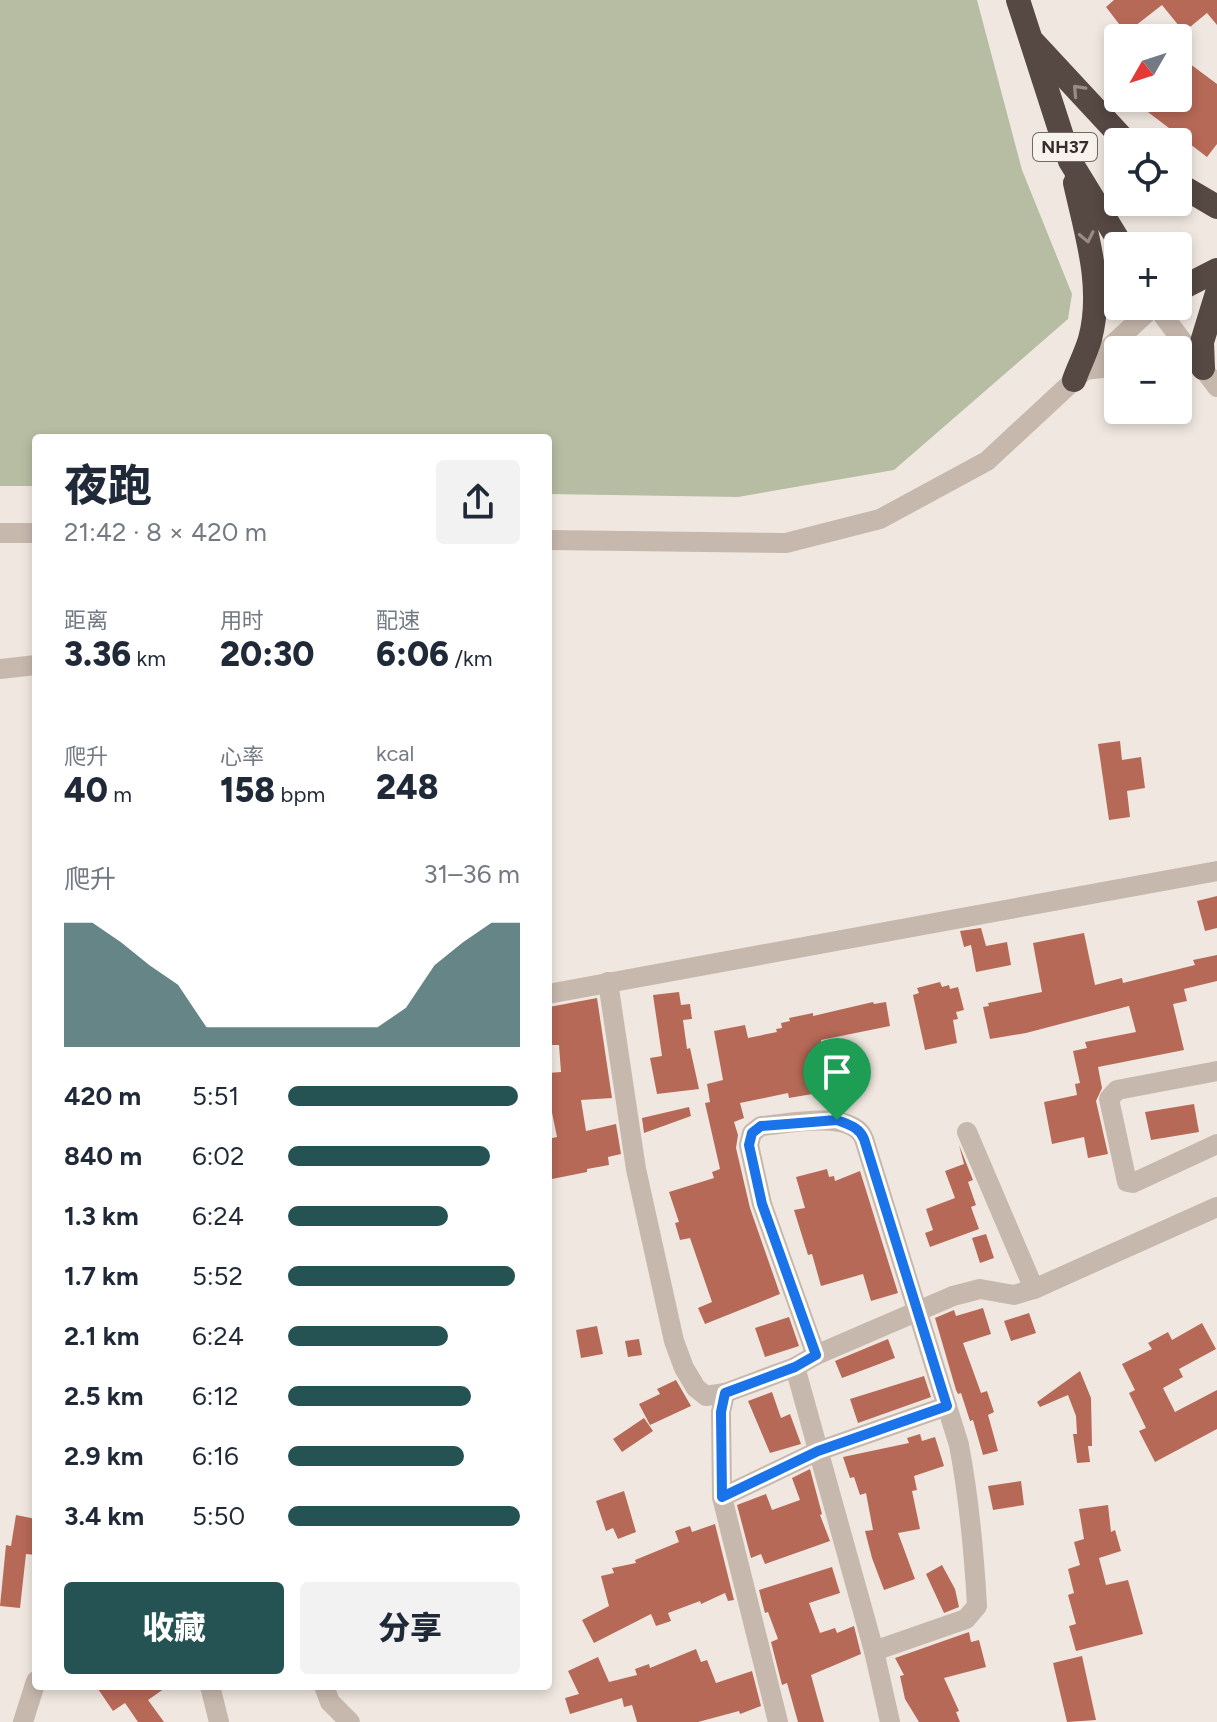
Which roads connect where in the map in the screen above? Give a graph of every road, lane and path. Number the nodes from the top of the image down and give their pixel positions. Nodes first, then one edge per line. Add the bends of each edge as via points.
1 (1018, 0) edge
2 (1029, 38) junction
3 (1113, 128) edge
4 (1070, 161) junction
5 (1192, 192) edge
6 (1217, 207) edge
7 (1113, 232) edge
8 (1217, 270) edge
9 (1192, 283) edge
10 (1217, 293) edge
11 (1140, 320) edge
12 (1165, 320) edge
13 (1104, 369) edge
14 (1192, 371) edge
15 (1079, 375) junction
16 (1212, 383) edge
17 (0, 533) edge
18 (32, 533) edge
19 (552, 540) edge
20 (32, 665) edge
21 (0, 669) edge
22 (1217, 871) edge
23 (608, 982) junction
24 (552, 993) edge
25 (1217, 1071) edge
26 (967, 1132) dead end
27 (1217, 1144) edge
28 (1217, 1207) edge
29 (1034, 1289) junction
30 (918, 1311) junction
31 (816, 1355) junction
32 (795, 1367) junction
33 (725, 1393) junction
34 (947, 1406) junction
35 (818, 1451) junction
36 (722, 1497) junction
37 (874, 1651) junction
38 (33, 1690) edge
39 (211, 1690) edge
40 (326, 1690) edge
41 (23, 1722) edge
42 (219, 1722) edge
43 (350, 1722) edge
44 (778, 1722) edge
45 (890, 1722) edge

1 - 2 highway, NH37
3 -> 2 highway
2 - 4 highway, NH37
4 - 7 highway, NH37
4 -> 15 highway via 1096,282 1090,339
5 - 6 highway
8 - 9 highway
10 - 16 highway via 1202,342
11 - 15 street
12 - 16 street
13 - 15 street
14 - 16 street
15 - 19 street via 987,461 880,519 786,543
17 - 18 street
20 - 21 street
22 - 23 street
23 - 24 street
23 - 33 street via 636,1169 674,1341 696,1388 706,1396
25 - 27 street via 1117,1090 1109,1099 1127,1182
26 - 29 street
28 - 29 street
29 - 30 street via 1014,1295 980,1289
30 - 31 street
30 - 31 street via 861,1132 837,1120 761,1126 749,1145 762,1204
30 - 34 street
31 - 32 street
32 - 33 street
32 - 35 street
33 - 36 street
34 - 35 street
34 - 37 street via 966,1480 977,1606 966,1619
35 - 36 street
35 - 37 street
36 - 44 street
37 - 45 street
38 - 41 street
39 - 42 street
40 - 43 street

